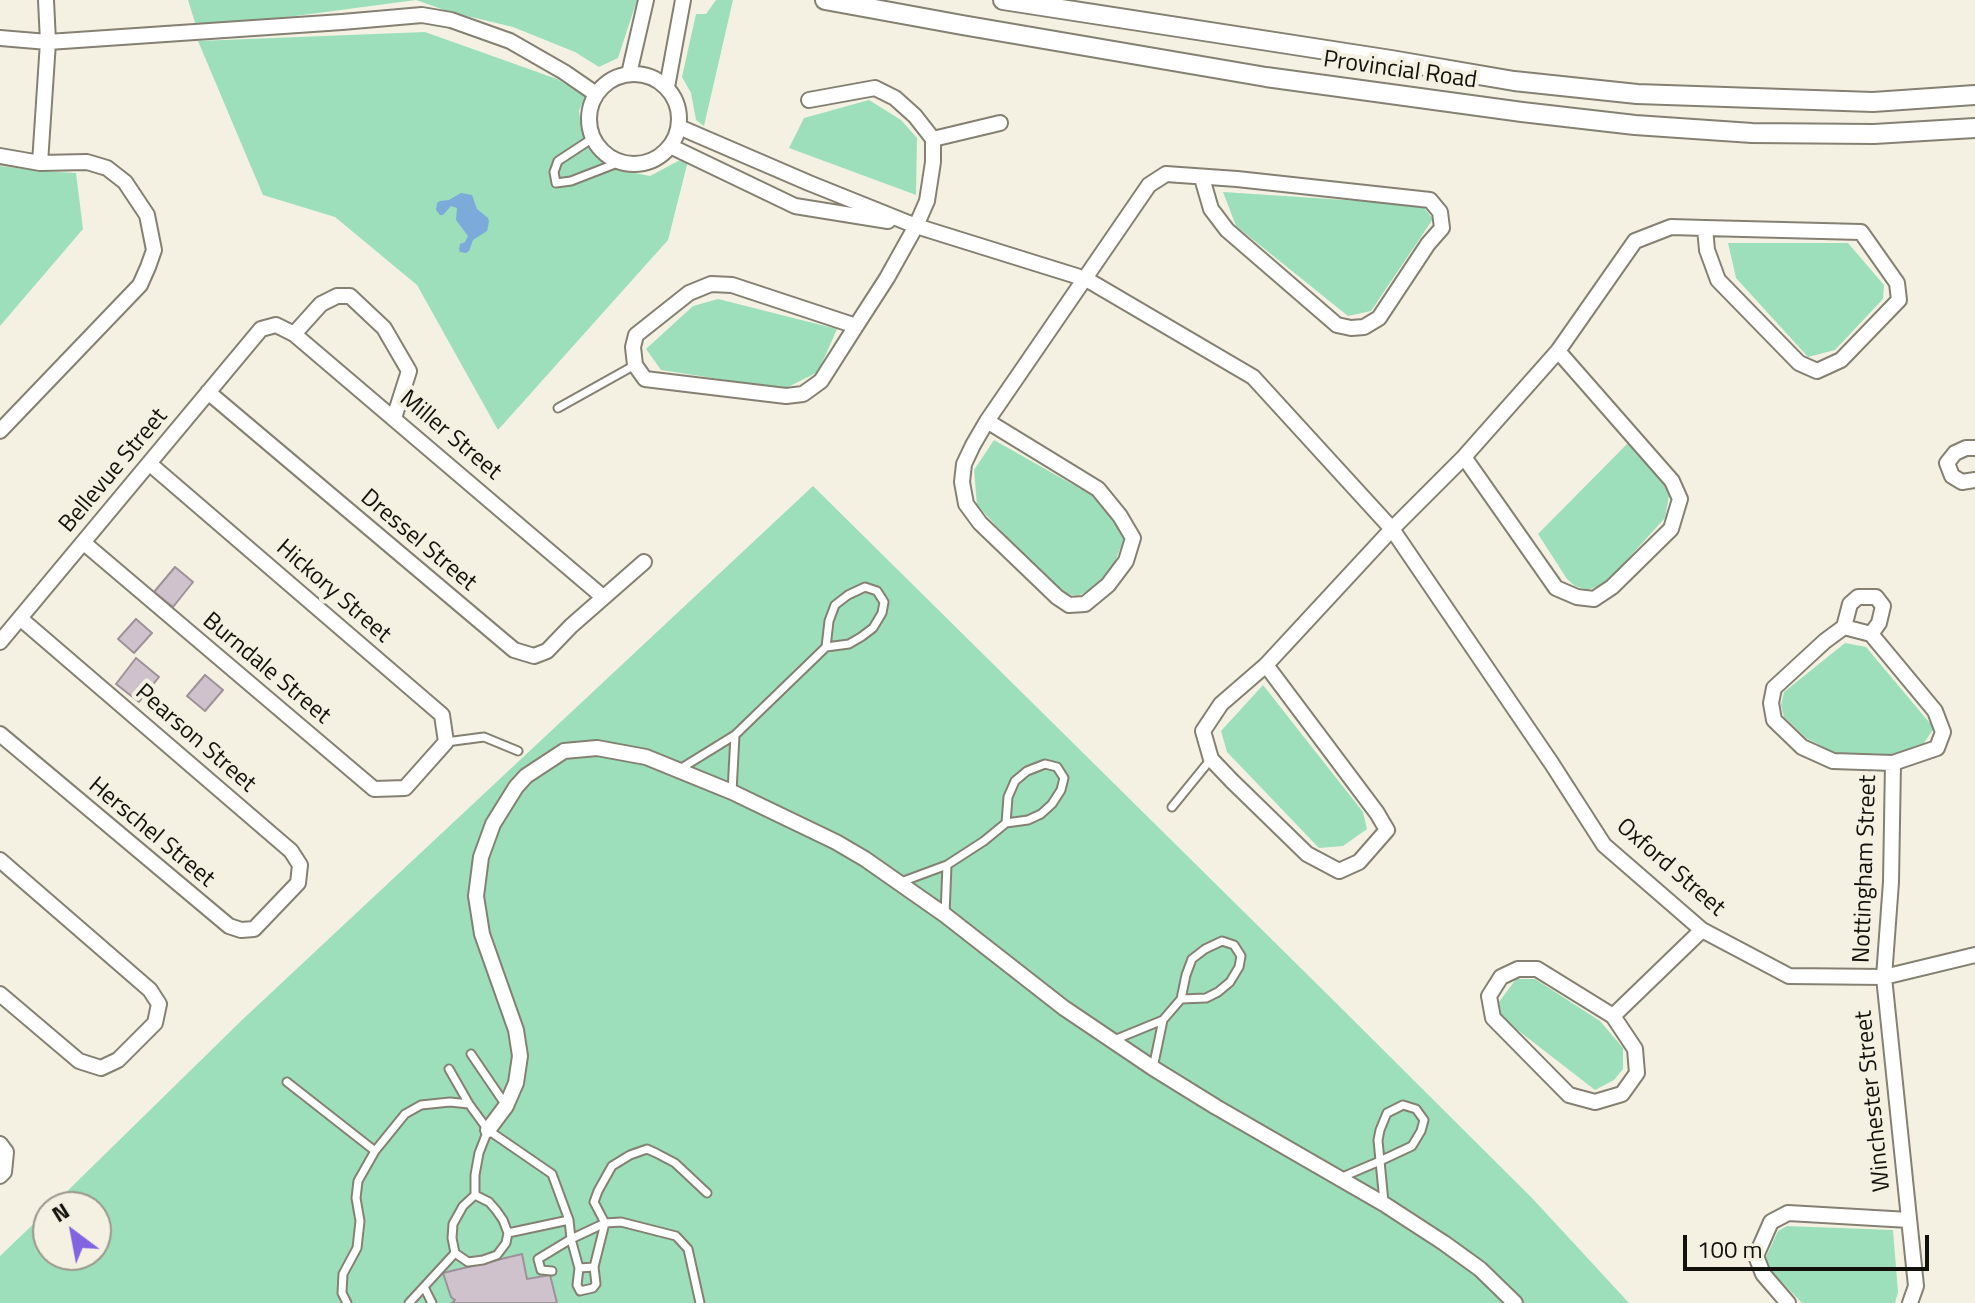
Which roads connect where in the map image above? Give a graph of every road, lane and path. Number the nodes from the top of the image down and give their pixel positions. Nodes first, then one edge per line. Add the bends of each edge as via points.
1 (46, 0) edge
2 (646, 0) edge
3 (683, 0) edge
4 (825, 0) edge
5 (1003, 0) edge
6 (0, 38) edge
7 (48, 42) junction
8 (1305, 48) junction
9 (629, 74) junction
10 (1298, 81) junction
11 (667, 87) junction
12 (596, 94) junction
13 (1975, 95) edge
14 (809, 100) dead end
15 (1873, 102) junction
16 (1000, 123) dead end
17 (679, 127) junction
18 (1975, 128) edge
19 (1874, 134) junction
20 (593, 138) junction
21 (933, 139) junction
22 (670, 146) junction
23 (0, 156) edge
24 (620, 162) junction
25 (40, 163) junction
26 (1202, 178) junction
27 (916, 226) junction
28 (1705, 228) junction
29 (1086, 279) junction
30 (856, 326) junction
31 (261, 329) junction
32 (294, 334) junction
33 (1558, 351) junction
34 (635, 365) junction
35 (208, 392) junction
36 (558, 408) dead end
37 (394, 418) junction
38 (987, 421) junction
39 (0, 431) edge
40 (1975, 448) edge
41 (1464, 457) junction
42 (150, 464) junction
43 (1975, 480) edge
44 (1392, 529) junction
45 (84, 543) junction
46 (644, 562) dead end
47 (603, 597) junction
48 (21, 619) junction
49 (1844, 627) junction
50 (1871, 634) junction
51 (0, 642) edge
52 (826, 647) junction
53 (1266, 665) junction
54 (0, 734) edge
55 (735, 735) junction
56 (446, 742) junction
57 (518, 751) dead end
58 (1211, 759) junction
59 (1893, 763) junction
60 (678, 770) junction
61 (732, 792) junction
62 (1172, 807) dead end
63 (1006, 823) junction
64 (0, 860) edge
65 (947, 865) junction
66 (899, 882) junction
67 (277, 905) joint
68 (945, 915) junction
69 (1702, 930) junction
70 (1975, 955) edge
71 (1884, 977) junction
72 (0, 994) edge
73 (1181, 999) junction
74 (1613, 1016) junction
75 (1163, 1020) junction
76 (1113, 1041) junction
77 (471, 1054) dead end
78 (1153, 1068) junction
79 (449, 1069) dead end
80 (287, 1082) dead end
81 (469, 1104) junction
82 (506, 1106) junction
83 (488, 1130) junction
84 (0, 1144) edge
85 (375, 1151) junction
86 (1380, 1161) junction
87 (0, 1176) edge
88 (1338, 1179) junction
89 (707, 1193) dead end
90 (475, 1195) junction
91 (1384, 1204) junction
92 (569, 1220) junction
93 (1909, 1220) junction
94 (605, 1223) junction
95 (508, 1233) junction
96 (571, 1239) junction
97 (455, 1253) junction
98 (594, 1267) junction
99 (579, 1268) junction
100 (552, 1271) dead end
101 (424, 1287) junction
102 (585, 1291) junction
103 (347, 1303) edge
104 (409, 1303) edge
105 (432, 1303) edge
106 (584, 1303) edge
107 (700, 1303) edge
108 (1515, 1303) edge
109 (1788, 1303) edge
110 (1910, 1303) edge

1 - 7 street
2 - 9 street
3 - 11 street
4 - 10 street, Provincial Road
5 - 8 street, Provincial Road
6 - 7 street
7 - 12 street via 422,15 510,41
7 - 25 street
8 - 10 street
8 - 15 street, Provincial Road via 1514,81 1637,94
9 - 11 street via 656,78
9 - 12 street via 616,77
10 - 19 street, Provincial Road via 1635,125
11 - 17 street via 675,98
12 - 20 street via 590,108
13 - 15 street, Provincial Road
14 - 21 street via 875,88 895,98
15 - 19 street
16 - 21 street
17 - 22 street
17 - 27 street
18 - 19 street, Provincial Road
20 - 24 street
20 - 24 lane via 558,161 556,183
21 - 27 street via 927,201
22 - 24 street via 647,162
22 - 27 street via 795,206
23 - 25 street
25 - 39 street via 87,162 107,168 125,182 147,215 154,250 140,285
26 - 26 street via 1211,209 1227,230 1337,325 1351,328 1379,318 1442,228 1440,212 1430,200
26 - 29 street via 1166,174 1149,185
27 - 29 street, Oxford Street
27 - 30 street
28 - 28 street via 1861,232 1897,283 1899,300 1841,360 1817,371 1799,363 1718,280
28 - 33 street via 1671,227 1635,241
29 - 38 street
29 - 44 street, Oxford Street via 1253,377
30 - 34 street via 821,381 803,394 645,379
30 - 34 street via 732,285 711,284 689,293 636,335
31 - 32 street via 276,325
31 - 35 street
31 - 51 street, Bellevue Street
32 - 37 street, Miller Street
32 - 37 street via 321,304 350,296 384,328 409,371
33 - 41 street
33 - 41 street via 1672,481 1680,499 1671,529 1612,587 1594,599 1577,597 1556,588
34 - 36 lane
35 - 42 street
35 - 47 street, Dressel Street via 514,650 534,656 547,651
37 - 47 street, Miller Street
38 - 38 street via 964,464 966,504 1057,597 1069,605 1085,604 1126,561 1133,538 1098,489
40 - 43 street via 1955,453 1947,463 1952,476 1962,482
41 - 44 street
42 - 45 street
42 - 56 street, Hickory Street via 442,715
44 - 53 street
44 - 69 street, Oxford Street via 1604,845
45 - 48 street
45 - 56 street, Burndale Street via 374,789 405,788
46 - 47 street, Dressel Street
48 - 51 street
48 - 67 street, Pearson Street via 291,851 300,865 298,883
49 - 50 street
49 - 50 street, Nottingham Street via 1850,604 1858,597 1876,597 1883,606
49 - 59 street, Nottingham Street via 1774,688 1774,720 1802,747 1833,761
50 - 59 street, Nottingham Street via 1935,711 1943,732 1937,748
52 - 52 lane via 835,605 865,587 877,591 884,602 873,628 849,644
52 - 55 lane
53 - 58 street via 1221,704 1203,731
53 - 58 street via 1387,830 1359,862 1339,871 1307,854
54 - 67 street, Herschel Street via 229,926 254,929
55 - 60 lane
55 - 61 lane
56 - 57 lane via 484,737
58 - 62 lane
59 - 71 street, Nottingham Street
60 - 61 street
60 - 82 street via 646,757 597,748 564,751 526,776 493,824 481,857 476,896 482,934 520,1056
61 - 66 street via 836,842
63 - 63 lane via 1015,781 1045,764 1057,767 1064,778 1052,804 1028,820
63 - 65 lane
64 - 72 street via 150,990 159,1004 155,1023 118,1060 101,1068 79,1061
65 - 66 lane
65 - 68 lane
66 - 68 street
68 - 76 street
69 - 71 street, Oxford Street via 1789,976
69 - 74 street
70 - 71 street, Oxford Street
71 - 93 street, Winchester Street
73 - 73 lane via 1192,959 1222,941 1234,945 1241,956 1230,982 1206,998
73 - 75 lane
74 - 74 street via 1537,969 1518,969 1501,977 1489,996 1493,1018 1569,1095 1595,1102 1622,1094 1637,1073 1635,1049
75 - 76 lane
75 - 78 lane
76 - 78 street
77 - 82 lane
78 - 88 street
79 - 81 lane
80 - 85 lane
81 - 83 lane
81 - 85 lane via 421,1105 405,1114
82 - 83 street
83 - 90 lane via 479,1153
83 - 92 lane via 552,1174
84 - 87 street via 6,1152
85 - 103 lane via 358,1181 357,1248 343,1274
86 - 86 lane via 1378,1140 1387,1113 1403,1105 1416,1109 1424,1120 1412,1146
86 - 88 lane
86 - 91 lane
88 - 91 street
89 - 94 lane via 675,1163 647,1149 612,1166 594,1202
90 - 95 lane via 496,1210
90 - 97 lane via 453,1224
91 - 108 street via 1480,1269
92 - 95 lane
92 - 96 lane
93 - 109 street, Winchester Street via 1788,1213 1771,1222 1756,1256 1763,1274
93 - 110 street, Winchester Street via 1916,1286
94 - 96 lane
94 - 98 lane
94 - 107 lane via 676,1236 688,1249
95 - 97 lane via 497,1255 468,1262
96 - 99 lane
96 - 100 lane via 538,1259 541,1270
97 - 101 lane
98 - 99 lane
98 - 102 lane via 596,1284
99 - 102 lane via 577,1285
101 - 104 lane
101 - 105 lane
102 - 106 lane

